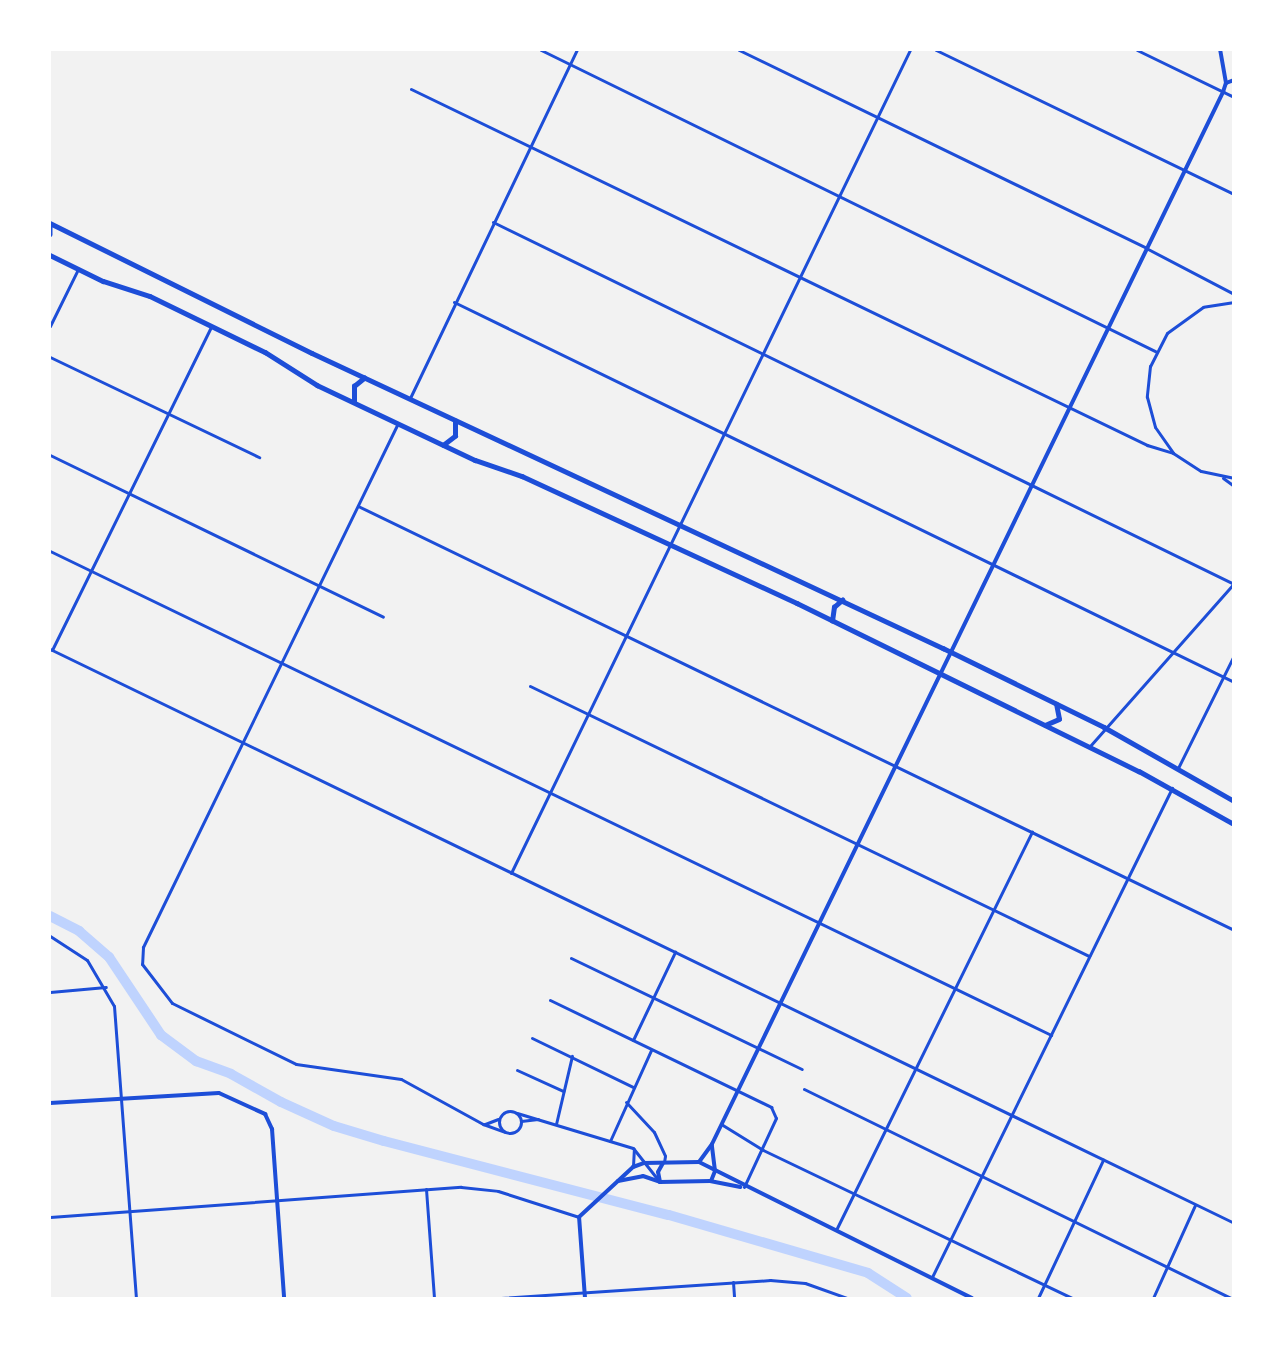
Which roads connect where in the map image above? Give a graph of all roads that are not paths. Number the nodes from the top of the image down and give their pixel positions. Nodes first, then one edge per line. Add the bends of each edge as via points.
1 (541, 50) edge
2 (577, 50) edge
3 (738, 50) edge
4 (910, 50) edge
5 (936, 50) edge
6 (1137, 50) edge
7 (1220, 50) edge
8 (570, 64) junction
9 (1233, 80) edge
10 (1226, 83) junction
11 (411, 89) dead end
12 (1223, 92) junction
13 (1233, 97) edge
14 (876, 116) junction
15 (530, 146) junction
16 (1185, 170) junction
17 (1233, 194) edge
18 (837, 195) junction
19 (493, 222) junction
20 (50, 225) edge
21 (50, 234) edge
22 (1146, 248) junction
23 (50, 255) edge
24 (78, 269) junction
25 (799, 276) junction
26 (1233, 294) edge
27 (454, 302) junction
28 (1233, 302) edge
29 (50, 326) edge
30 (211, 327) junction
31 (1108, 328) junction
32 (1155, 351) junction
33 (762, 354) junction
34 (50, 357) edge
35 (364, 378) junction
36 (410, 398) junction
37 (354, 402) junction
38 (1070, 407) junction
39 (169, 415) junction
40 (455, 421) junction
41 (398, 423) junction
42 (723, 436) junction
43 (443, 445) junction
44 (1173, 453) junction
45 (50, 455) edge
46 (259, 457) dead end
47 (1222, 477) junction
48 (1233, 478) edge
49 (1031, 486) junction
50 (1233, 486) edge
51 (129, 493) junction
52 (358, 506) junction
53 (679, 524) junction
54 (670, 542) junction
55 (50, 551) edge
56 (993, 566) junction
57 (90, 570) junction
58 (1233, 583) edge
59 (319, 586) junction
60 (842, 600) junction
61 (383, 617) dead end
62 (832, 621) junction
63 (624, 637) junction
64 (51, 649) edge
65 (1171, 651) junction
66 (952, 652) junction
67 (1233, 655) edge
68 (282, 662) junction
69 (941, 675) junction
70 (1223, 677) junction
71 (1233, 682) edge
72 (530, 686) dead end
73 (1054, 702) junction
74 (587, 713) junction
75 (1043, 724) junction
76 (1104, 727) junction
77 (242, 741) junction
78 (1089, 747) junction
79 (894, 767) junction
80 (1178, 768) junction
81 (1172, 788) junction
82 (549, 794) junction
83 (1233, 801) edge
84 (1233, 824) edge
85 (1032, 832) junction
86 (857, 845) junction
87 (511, 873) junction
88 (1128, 879) junction
89 (993, 911) junction
90 (818, 925) junction
91 (1233, 930) edge
92 (50, 936) edge
93 (675, 952) junction
94 (1089, 956) junction
95 (571, 957) dead end
96 (106, 987) junction
97 (955, 991) junction
98 (50, 992) edge
99 (652, 997) junction
100 (550, 1000) dead end
101 (780, 1003) junction
102 (1051, 1035) junction
103 (532, 1038) dead end
104 (633, 1040) junction
105 (758, 1048) junction
106 (651, 1049) junction
107 (572, 1056) junction
108 (802, 1069) dead end
109 (916, 1069) junction
110 (517, 1070) dead end
111 (633, 1087) junction
112 (804, 1089) dead end
113 (738, 1090) junction
114 (563, 1091) junction
115 (121, 1098) junction
116 (626, 1102) junction
117 (50, 1103) edge
118 (517, 1113) junction
119 (1011, 1115) junction
120 (499, 1118) junction
121 (540, 1118) junction
122 (521, 1121) junction
123 (483, 1124) junction
124 (556, 1124) junction
125 (721, 1124) junction
126 (885, 1131) junction
127 (505, 1132) junction
128 (610, 1141) junction
129 (712, 1144) junction
130 (633, 1148) junction
131 (764, 1150) junction
132 (1103, 1160) junction
133 (664, 1162) junction
134 (699, 1162) junction
135 (644, 1163) junction
136 (633, 1167) junction
137 (714, 1167) junction
138 (980, 1178) junction
139 (710, 1181) junction
140 (660, 1182) junction
141 (614, 1183) junction
142 (744, 1187) junction
143 (426, 1189) junction
144 (855, 1192) junction
145 (277, 1200) junction
146 (1195, 1205) junction
147 (130, 1211) junction
148 (50, 1217) edge
149 (579, 1217) junction
150 (1074, 1222) junction
151 (1233, 1224) edge
152 (836, 1230) junction
153 (949, 1240) junction
154 (1167, 1268) junction
155 (932, 1277) junction
156 (733, 1282) junction
157 (1044, 1285) junction
158 (585, 1293) junction
159 (136, 1299) edge
160 (284, 1299) edge
161 (434, 1299) edge
162 (501, 1299) edge
163 (585, 1299) edge
164 (734, 1299) edge
165 (846, 1299) edge
166 (972, 1299) edge
167 (1038, 1299) edge
168 (1072, 1299) edge
169 (1153, 1299) edge
170 (1230, 1299) edge

1 - 8 street
2 - 8 street
3 - 14 street
4 - 14 street
5 - 16 street
6 - 12 street
7 - 10 street
8 - 15 street
8 - 18 street
9 - 10 street
10 - 12 street
11 - 15 street
12 - 13 street
12 - 16 street
14 - 18 street
14 - 22 street
15 - 19 street
15 - 25 street
16 - 17 street
16 - 22 street
18 - 25 street
18 - 31 street
19 - 27 street
19 - 33 street
20 - 21 main road
20 - 35 main road
22 - 26 street
22 - 31 street
23 - 24 main road
24 - 29 street
24 - 30 main road via 150,296
25 - 33 street
25 - 38 street
27 - 36 street
27 - 42 street
28 - 32 street via 1203,307 1183,318
30 - 37 main road
30 - 39 street
31 - 32 street
31 - 38 street
32 - 44 street via 1147,397 1155,427
33 - 42 street
33 - 49 street
34 - 39 street
35 - 36 main road
35 - 37 main road via 354,386
36 - 40 main road
37 - 41 main road
38 - 44 street via 1147,445
38 - 49 street
39 - 46 street
39 - 51 street
40 - 43 main road via 456,436
40 - 53 main road
41 - 43 main road
41 - 52 street
42 - 53 street
42 - 56 street
43 - 54 main road
44 - 47 street via 1201,471
45 - 51 street
47 - 48 street
47 - 50 street
49 - 56 street
49 - 58 street
51 - 57 street
51 - 59 street
52 - 59 street
52 - 63 street
53 - 54 street
53 - 60 main road
54 - 62 main road
54 - 63 street
55 - 57 street
56 - 65 street
56 - 66 street
57 - 64 street
57 - 68 street
58 - 65 street
59 - 61 street
59 - 68 street
60 - 62 main road via 834,607
60 - 66 main road
62 - 69 main road
63 - 74 street
63 - 79 street
64 - 77 street
65 - 70 street
65 - 76 street
66 - 69 street
66 - 73 main road
67 - 70 street
68 - 77 street
68 - 82 street
69 - 75 main road
69 - 79 street
70 - 71 street
70 - 80 street
72 - 74 street
73 - 75 main road via 1060,710 1059,719 1052,725
73 - 76 main road
74 - 82 street
74 - 86 street
75 - 78 main road
76 - 78 street
76 - 80 main road
77 - 87 street
77 - 123 street via 143,947 142,964 172,1003 296,1064 401,1079
78 - 81 main road
79 - 85 street
79 - 86 street
80 - 83 main road
81 - 84 main road
81 - 88 street
82 - 87 street
82 - 90 street
85 - 88 street
85 - 89 street
86 - 89 street
86 - 90 street
87 - 93 street
88 - 91 street
88 - 94 street
89 - 94 street
89 - 97 street
90 - 97 street
90 - 101 street
92 - 96 street via 87,960
93 - 99 street
93 - 101 street
94 - 102 street
95 - 99 street
96 - 98 street
96 - 115 street via 114,1006
97 - 102 street
97 - 109 street
99 - 104 street
99 - 105 street
100 - 104 street
101 - 105 street
101 - 109 street
102 - 119 street
103 - 107 street
104 - 106 street
105 - 108 street
105 - 113 street
106 - 111 street
106 - 113 street
107 - 111 street
107 - 114 street
109 - 119 street
109 - 126 street
110 - 114 street
111 - 116 street
112 - 126 street
113 - 125 street
113 - 131 street via 771,1107 776,1118
114 - 124 street
115 - 117 street
115 - 145 street via 225,1093 270,1120
115 - 147 street
116 - 128 street
116 - 133 street via 654,1132
118 - 120 street via 507,1111
118 - 121 street
118 - 122 street
119 - 132 street
119 - 138 street
120 - 123 street
120 - 127 street
121 - 122 street
121 - 124 street
122 - 127 street via 515,1132
123 - 127 street
124 - 128 street
125 - 129 street
125 - 131 street
126 - 138 street
126 - 144 street
128 - 130 street
129 - 134 street
129 - 137 street
130 - 135 street
130 - 136 street
131 - 142 street
131 - 144 street
132 - 146 street
132 - 150 street
133 - 134 street
133 - 135 street
133 - 140 street via 658,1172
134 - 137 street
135 - 136 street
135 - 140 street
136 - 141 street
137 - 139 street
137 - 142 street
138 - 150 street
138 - 153 street
139 - 140 street
139 - 142 street
140 - 141 street via 636,1176
141 - 149 street
142 - 152 street
143 - 145 street
143 - 149 street via 498,1191
143 - 161 street
144 - 152 street
144 - 153 street
145 - 147 street
145 - 160 street
146 - 151 street
146 - 154 street
147 - 148 street
147 - 159 street
149 - 158 street
150 - 154 street
150 - 157 street
152 - 155 street
153 - 155 street
153 - 157 street
154 - 169 street
154 - 170 street
155 - 166 street
156 - 158 street
156 - 164 street
156 - 165 street via 793,1281
157 - 167 street
157 - 168 street
158 - 162 street
158 - 163 street

